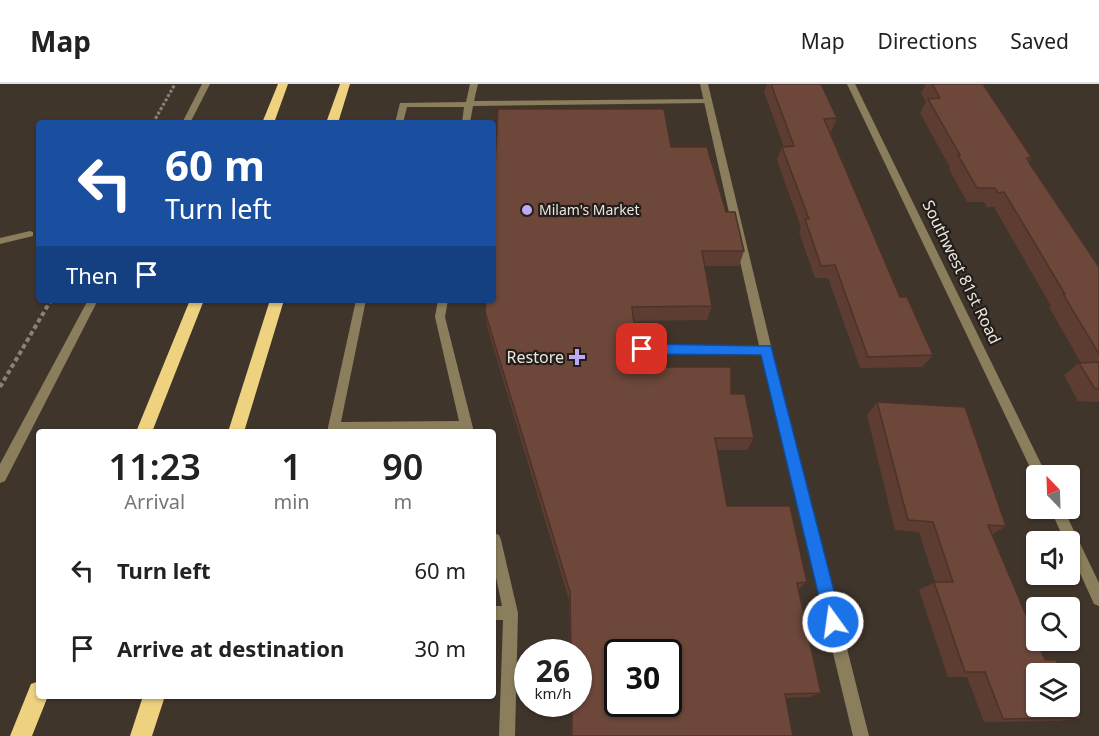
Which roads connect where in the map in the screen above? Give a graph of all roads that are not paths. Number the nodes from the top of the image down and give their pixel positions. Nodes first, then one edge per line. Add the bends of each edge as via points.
1 (207, 84) edge
2 (284, 84) edge
3 (345, 84) edge
4 (474, 84) edge
5 (704, 84) edge
6 (851, 84) edge
7 (708, 101) junction
8 (469, 104) junction
9 (188, 120) edge
10 (269, 120) edge
11 (333, 120) edge
12 (400, 120) edge
13 (466, 120) edge
14 (30, 234) dead end
15 (0, 242) edge
16 (91, 303) edge
17 (196, 303) edge
18 (276, 303) edge
19 (360, 303) edge
20 (442, 303) edge
21 (642, 349) dead end
22 (766, 350) junction
23 (145, 429) edge
24 (237, 429) edge
25 (333, 429) edge
26 (467, 429) edge
27 (1035, 465) edge
28 (0, 477) edge
29 (1061, 519) edge
30 (496, 549) edge
31 (1099, 599) edge
32 (496, 613) edge
33 (511, 613) junction
34 (36, 699) edge
35 (153, 699) edge
36 (21, 736) edge
37 (141, 736) edge
38 (507, 736) edge
39 (861, 736) edge

1 - 9 street
2 - 10 highway
3 - 11 highway
4 - 8 street
5 - 7 street
6 - 27 street, Southwest 81st Road
7 - 8 street
7 - 22 street
8 - 12 street via 403,105
8 - 13 street
14 - 15 street
16 - 28 street
17 - 23 highway
18 - 24 highway
19 - 25 street
20 - 26 street via 440,317
21 - 22 street
22 - 39 street
29 - 31 street
30 - 33 street
32 - 33 street
33 - 38 street
34 - 36 highway
35 - 37 highway

